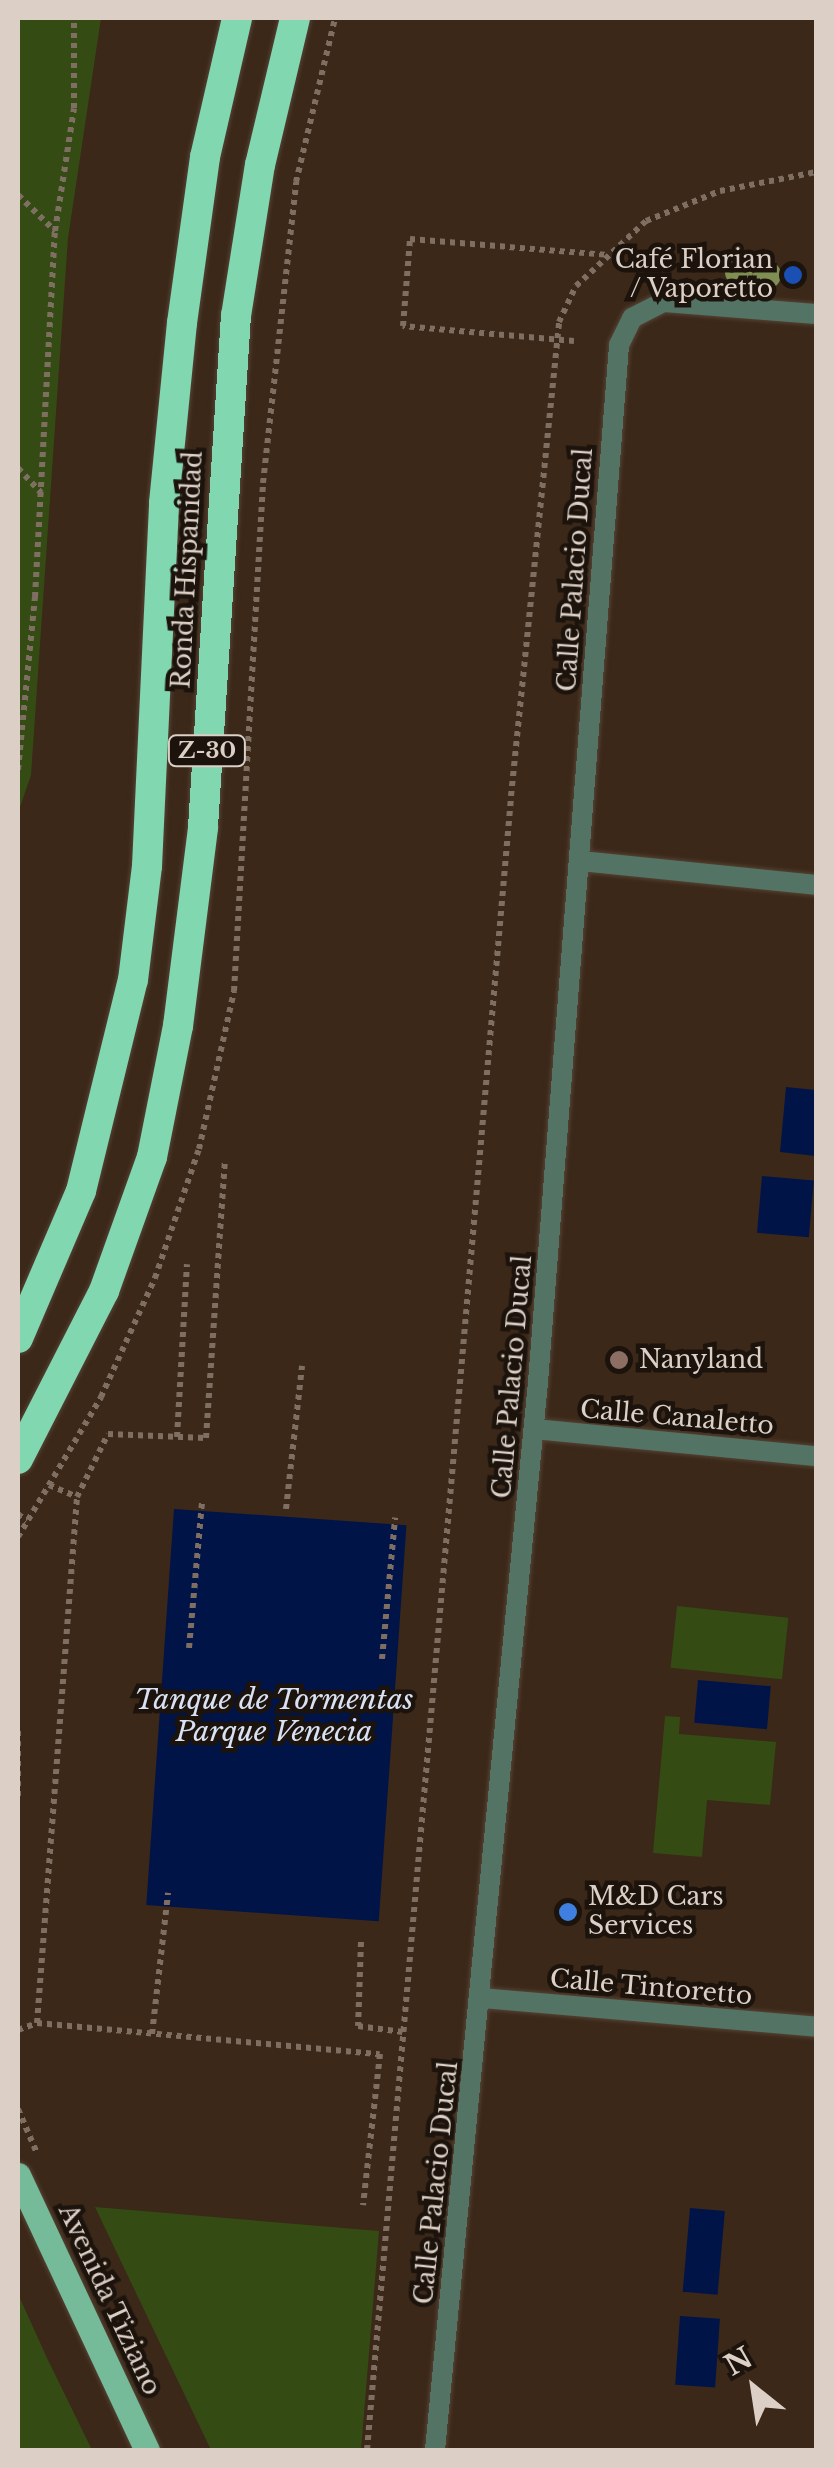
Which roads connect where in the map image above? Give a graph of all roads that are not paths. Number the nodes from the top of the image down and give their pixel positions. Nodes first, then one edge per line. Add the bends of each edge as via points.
1 (237, 18) edge
2 (296, 18) edge
3 (816, 314) edge
4 (581, 861) junction
5 (816, 885) edge
6 (18, 1338) edge
7 (534, 1429) junction
8 (816, 1456) edge
9 (26, 1468) edge
10 (480, 1998) junction
11 (816, 2027) edge
12 (18, 2175) edge
13 (148, 2450) edge
14 (435, 2450) edge

1 - 6 highway, Ronda Hispanidad / Z-30 via 206,157 182,323 164,503 147,866 133,980 81,1190
2 - 9 highway, Ronda Hispanidad / Z-30 via 260,165 236,316 202,843 178,1026 152,1157 104,1292
3 - 4 street, Calle Palacio Ducal via 670,302 639,312 622,334
4 - 5 street
4 - 7 street, Calle Palacio Ducal
7 - 8 street, Calle Canaletto
7 - 10 street, Calle Palacio Ducal
10 - 11 street, Calle Tintoretto
10 - 14 street, Calle Palacio Ducal
12 - 13 main road, Avenida Tiziano

